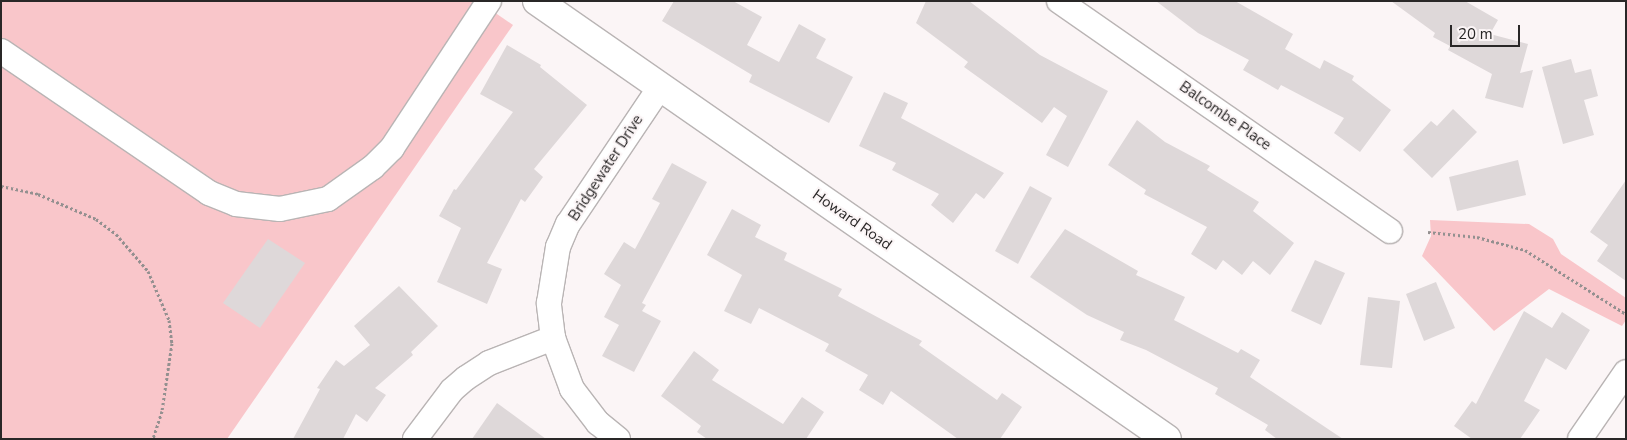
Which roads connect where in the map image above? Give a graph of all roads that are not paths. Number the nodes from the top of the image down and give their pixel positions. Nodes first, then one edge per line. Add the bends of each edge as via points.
1 (489, 1) edge
2 (536, 1) edge
3 (1059, 1) edge
4 (1, 51) edge
5 (660, 87) junction
6 (1390, 231) dead end
7 (553, 338) junction
8 (1626, 372) edge
9 (415, 439) edge
10 (618, 439) edge
11 (1167, 439) edge
12 (1580, 439) edge

1 - 4 street via 392,148 373,167 328,199 280,210 236,204 209,194
2 - 5 main road, Howard Road
3 - 6 street, Balcombe Place
5 - 7 street, Bridgewater Drive via 582,200 558,247 549,303
5 - 11 main road, Howard Road
7 - 9 street via 489,363 466,378 452,390
7 - 10 street, Bridgewater Drive via 572,389 598,423
8 - 12 street

